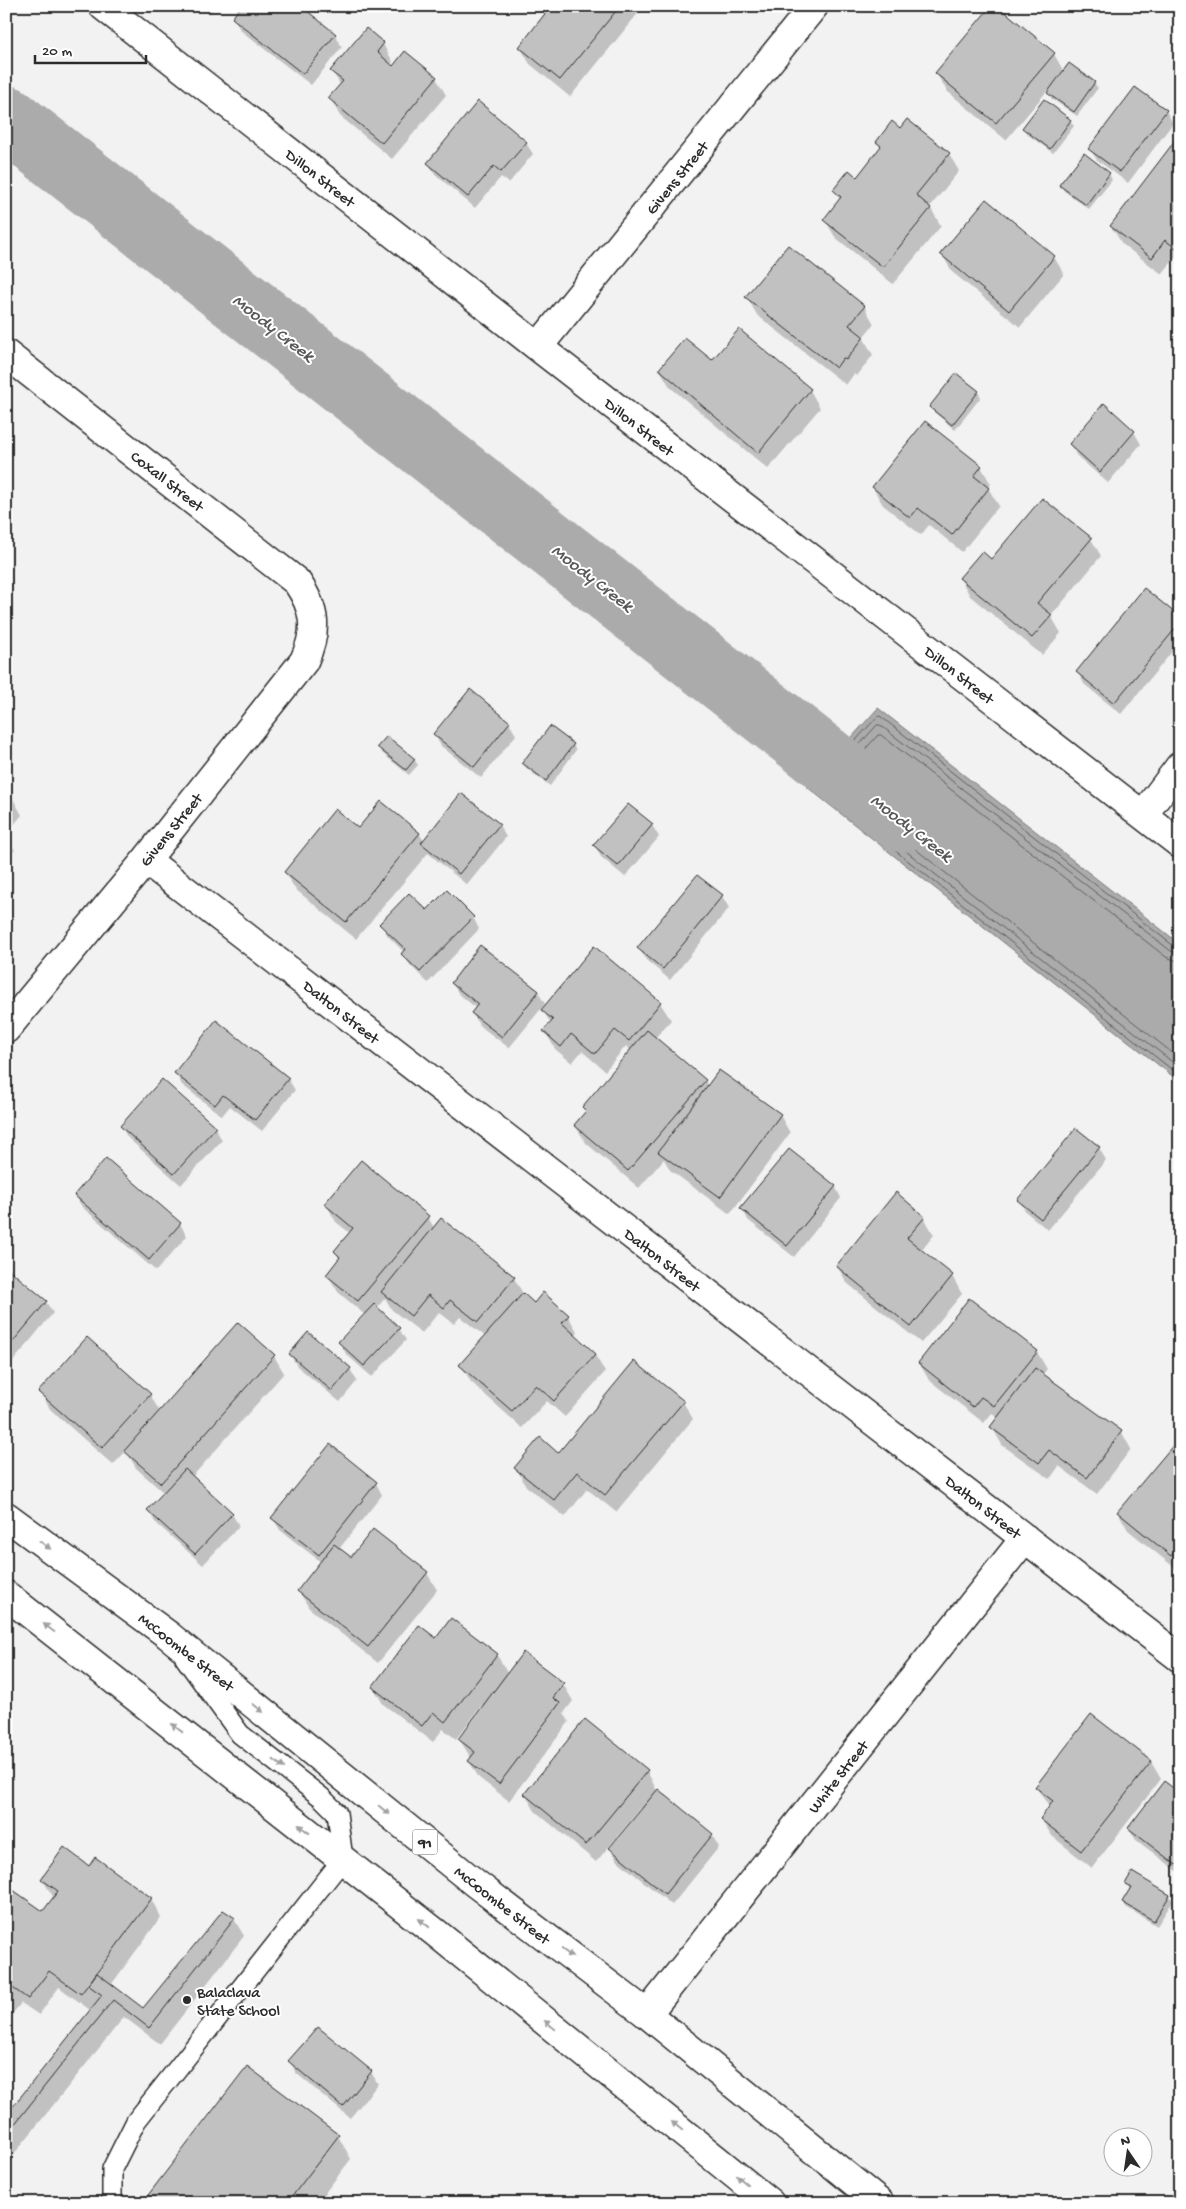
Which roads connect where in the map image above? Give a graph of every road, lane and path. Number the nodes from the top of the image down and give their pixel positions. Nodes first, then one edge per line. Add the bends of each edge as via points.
1 (102, 6) edge
2 (814, 6) edge
3 (538, 347) junction
4 (6, 354) edge
5 (313, 619) joint
6 (1180, 766) edge
7 (1143, 815) junction
8 (1180, 844) edge
9 (146, 860) junction
10 (6, 1029) edge
11 (6, 1516) edge
12 (1026, 1538) junction
13 (6, 1595) edge
14 (168, 1635) junction
15 (1180, 1658) edge
16 (343, 1859) junction
17 (648, 2014) junction
18 (112, 2203) edge
19 (770, 2203) edge
20 (880, 2203) edge

1 - 3 street, Dillon Street
2 - 3 street, Givens Street
3 - 7 street, Dillon Street
4 - 5 street, Coxall Street via 297,582 308,598
5 - 9 street, Givens Street via 312,644 304,661
6 - 7 street
7 - 8 street, Dillon Street
9 - 10 street, Givens Street
9 - 12 street, Dalton Street
11 -> 14 street, McCoombe Street / 91
12 - 15 street, Dalton Street
12 - 17 street, White Street
16 -> 13 street
14 -> 16 lane via 240,1734 337,1813
14 -> 17 street, McCoombe Street / 91 via 475,1883
16 - 18 lane via 136,2122 112,2169
19 -> 16 street
17 - 20 street, McCoombe Street / 91

